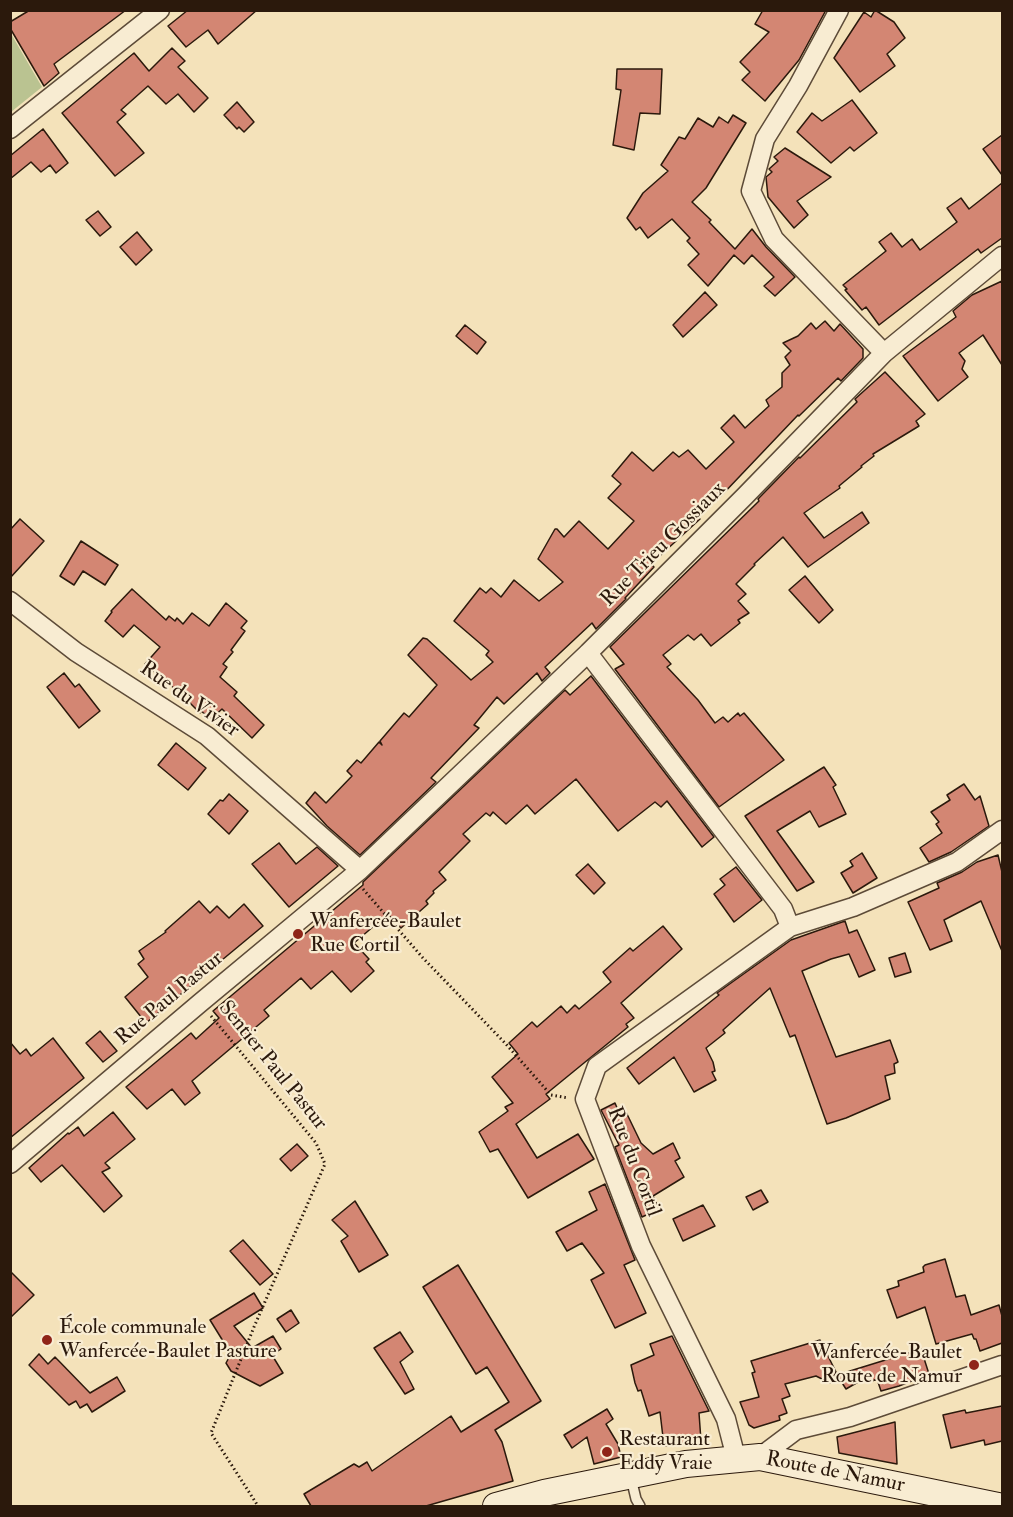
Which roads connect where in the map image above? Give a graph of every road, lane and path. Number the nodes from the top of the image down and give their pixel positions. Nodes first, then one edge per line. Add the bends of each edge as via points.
1 (160, 10) edge
2 (839, 10) edge
3 (10, 129) edge
4 (1002, 256) edge
5 (884, 353) junction
6 (10, 601) edge
7 (588, 653) junction
8 (1002, 830) edge
9 (360, 870) junction
10 (790, 927) junction
11 (200, 1003) junction
12 (586, 1102) junction
13 (10, 1164) edge
14 (1002, 1365) edge
15 (748, 1457) junction
16 (631, 1475) junction
17 (258, 1506) edge
18 (496, 1506) edge
19 (640, 1506) edge
20 (998, 1506) edge

1 - 3 street
2 - 5 street via 765,139 751,191 774,239
4 - 5 street, Rue Trieu Gossiaux
5 - 7 street, Rue Trieu Gossiaux
6 - 9 street, Rue du Vivier via 76,652 207,736
7 - 9 street, Rue Trieu Gossiaux
7 - 10 street via 783,909
8 - 10 street, Rue du Cortil via 957,862 853,907
9 - 11 street, Rue Paul Pastur
9 - 12 path via 359,885 551,1095
10 - 12 street, Rue du Cortil via 597,1066
11 - 13 street, Rue Paul Pastur
11 - 17 path, Sentier Paul Pastur via 316,1143 325,1164 211,1432
12 - 15 street, Rue du Cortil via 641,1246
14 - 15 street via 850,1417 796,1430
15 - 16 main road, Route de Namur
15 - 20 main road, Route de Namur
16 - 18 main road, Route de Namur
16 - 19 lane

